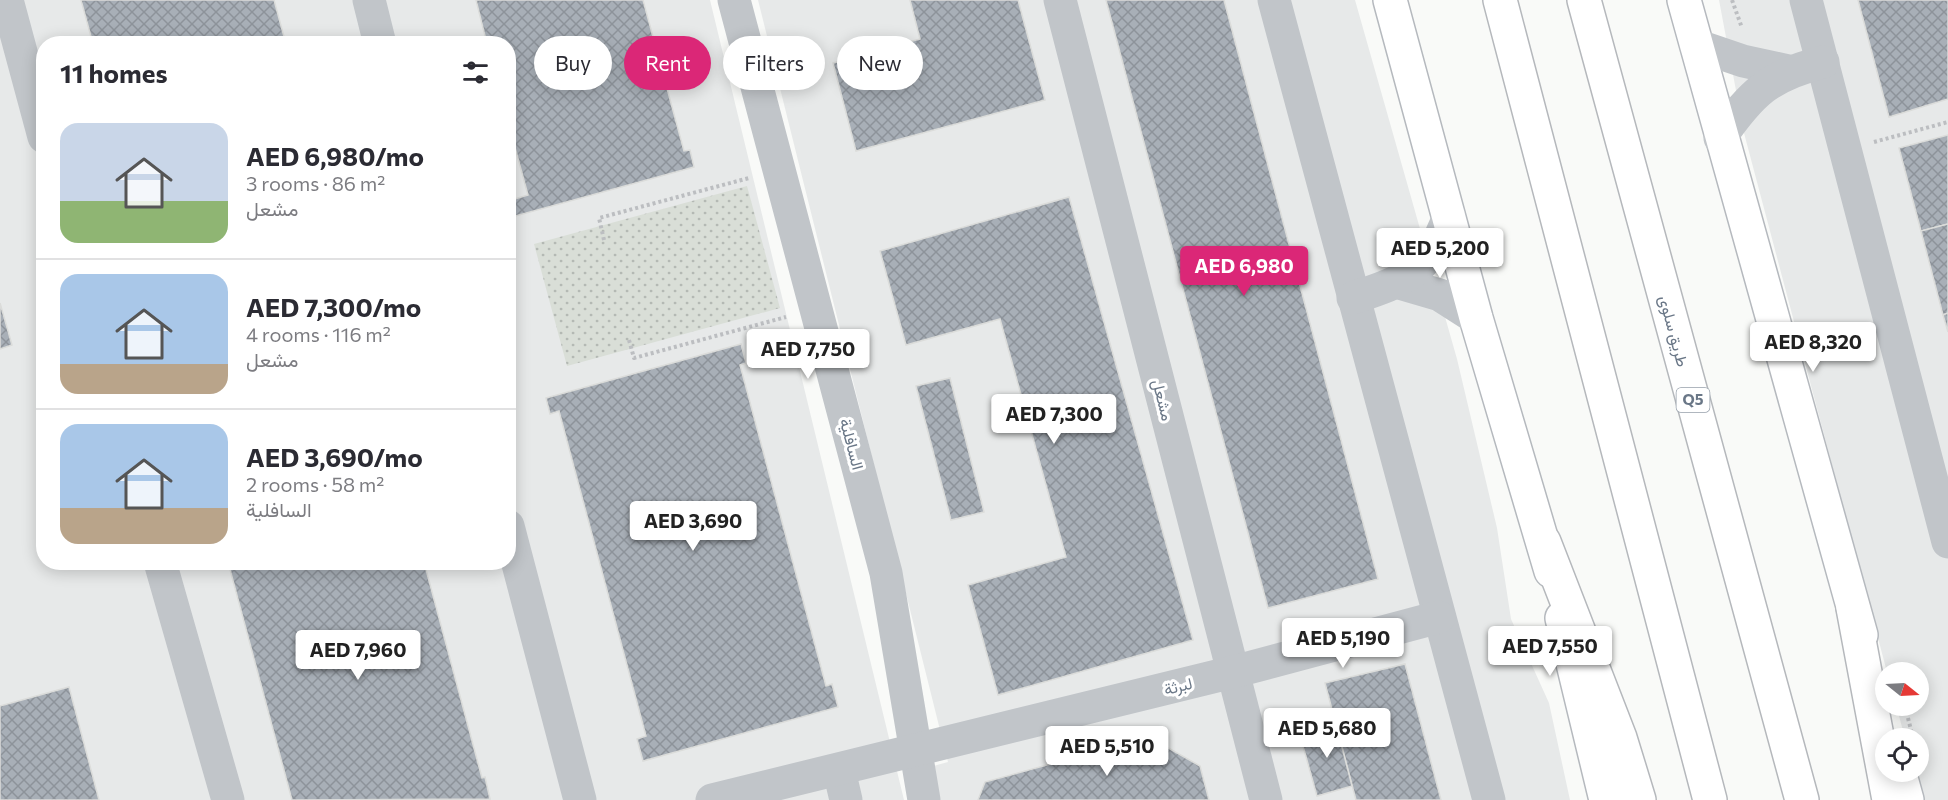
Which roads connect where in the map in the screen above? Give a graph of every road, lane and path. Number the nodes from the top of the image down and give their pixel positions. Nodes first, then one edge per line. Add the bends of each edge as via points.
1 (7, 0) edge
2 (369, 0) edge
3 (734, 0) edge
4 (1060, 0) edge
5 (1274, 0) edge
6 (1390, 0) edge
7 (1500, 0) edge
8 (1584, 0) edge
9 (1806, 0) edge
10 (1688, 17) edge
11 (378, 36) edge
12 (1823, 62) junction
13 (1789, 71) junction
14 (36, 107) edge
15 (1948, 122) edge
16 (1720, 138) junction
17 (1845, 150) junction
18 (778, 170) junction
19 (1449, 216) junction
20 (604, 240) dead end
21 (1400, 283) junction
22 (1353, 298) junction
23 (816, 309) junction
24 (1476, 318) junction
25 (629, 340) dead end
26 (1544, 542) junction
27 (1948, 542) edge
28 (516, 556) edge
29 (162, 570) edge
30 (1853, 608) junction
31 (1438, 617) junction
32 (1233, 672) junction
33 (1898, 727) edge
34 (917, 752) junction
35 (1902, 782) edge
36 (843, 785) edge
37 (228, 800) edge
38 (580, 800) edge
39 (712, 800) edge
40 (924, 800) edge
41 (1266, 800) edge
42 (1490, 800) edge
43 (1606, 800) edge
44 (1639, 800) edge
45 (1710, 800) edge
46 (1802, 800) edge
47 (1889, 800) edge
48 (1907, 800) edge

1 - 14 street
2 - 11 street
3 - 18 street, السافلية
4 - 32 street, مشعل
5 - 22 street
6 - 19 main road
7 - 45 main road
8 - 46 main road, طريق سلوى / Q5
9 - 12 street
10 - 13 street via 1743,62
10 - 16 main road
12 - 13 street
12 - 17 street
13 - 16 street via 1750,99
15 - 17 path
16 - 30 main road
17 - 27 street
18 - 20 path via 599,218
18 - 23 street, السافلية
19 - 21 street via 1431,254
19 - 24 main road
21 - 22 street
21 - 24 street via 1440,296
22 - 31 street
23 - 25 path via 634,358
23 - 34 street, السافلية via 886,573
24 - 26 main road
26 - 43 main road
26 - 44 main road via 1620,738
28 - 38 street
29 - 37 street
30 - 33 main road
30 - 47 main road
31 - 32 street, لبرثة
31 - 42 street
32 - 34 street, لبرثة
32 - 41 street, مشعل
34 - 36 street, لبرثة
34 - 40 street
35 - 48 main road
36 - 39 street, لبرثة

